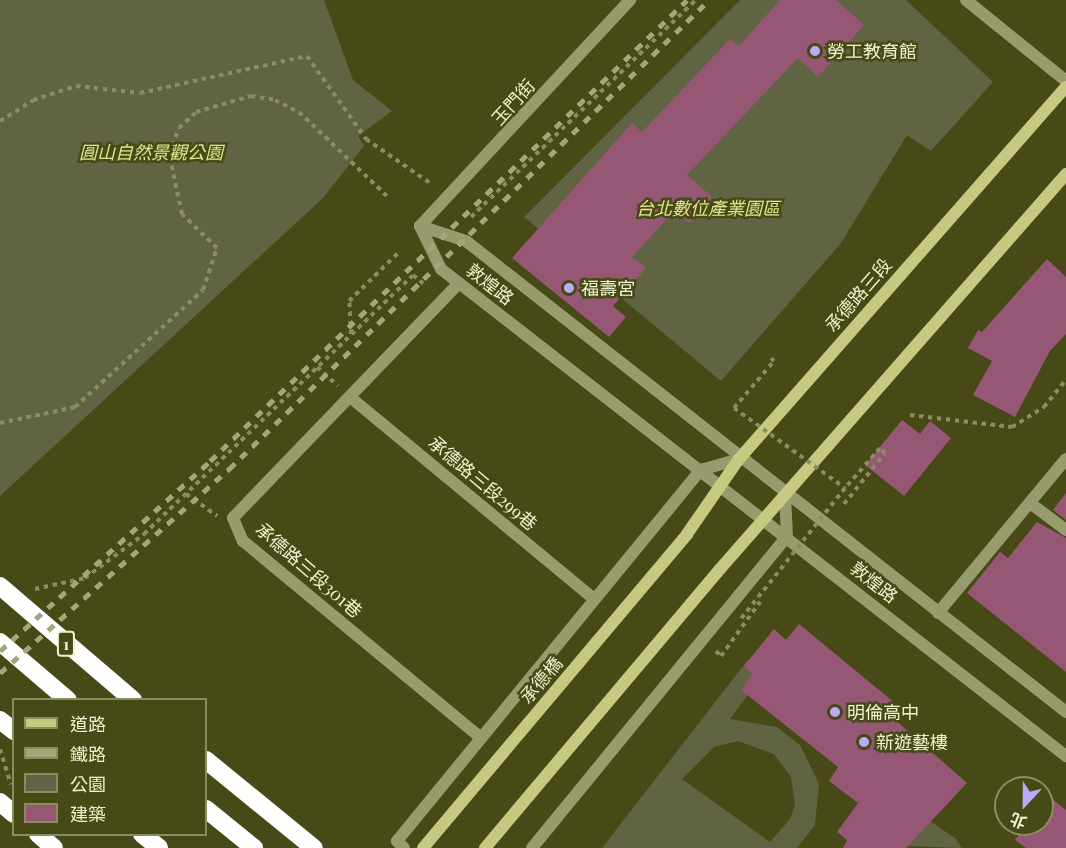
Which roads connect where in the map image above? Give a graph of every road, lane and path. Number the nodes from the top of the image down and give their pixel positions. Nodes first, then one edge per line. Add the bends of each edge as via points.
1 (630, 0) edge
2 (696, 0) edge
3 (966, 0) edge
4 (1066, 81) edge
5 (1066, 87) edge
6 (0, 121) edge
7 (1066, 174) edge
8 (436, 188) dead end
9 (390, 199) dead end
10 (471, 217) dead end
11 (420, 226) junction
12 (399, 252) dead end
13 (459, 283) junction
14 (425, 285) dead end
15 (351, 333) junction
16 (772, 360) dead end
17 (317, 368) junction
18 (1066, 380) edge
19 (350, 397) junction
20 (910, 415) dead end
21 (0, 423) edge
22 (739, 459) junction
23 (1066, 459) edge
24 (701, 470) junction
25 (724, 487) junction
26 (845, 488) junction
27 (186, 494) junction
28 (785, 495) junction
29 (1030, 503) junction
30 (844, 504) dead end
31 (215, 516) dead end
32 (764, 519) junction
33 (1066, 530) edge
34 (687, 534) joint
35 (787, 537) junction
36 (0, 586) edge
37 (23, 586) dead end
38 (593, 598) junction
39 (760, 602) dead end
40 (938, 613) junction
41 (740, 620) dead end
42 (0, 642) edge
43 (715, 651) dead end
44 (67, 698) edge
45 (132, 698) edge
46 (1066, 712) edge
47 (0, 720) edge
48 (12, 729) edge
49 (480, 737) junction
50 (0, 748) edge
51 (1066, 756) edge
52 (207, 761) edge
53 (12, 787) edge
54 (0, 802) edge
55 (207, 810) edge
56 (12, 812) edge
57 (40, 836) edge
58 (144, 836) edge
59 (54, 848) edge
60 (159, 848) edge
61 (254, 848) edge
62 (314, 848) edge
63 (404, 848) edge
64 (423, 848) edge
65 (485, 848) edge
66 (532, 848) edge

1 - 11 street, 玉門街
2 - 10 path
3 - 4 street
5 - 22 main road, 承德路三段
6 - 8 path via 33,100 76,86 140,93 307,56 366,139
7 - 28 main road
9 - 21 path via 299,112 275,100 251,96 196,112 179,128 169,154 182,214 217,248 203,290 75,407
11 - 13 street, 敦煌路 via 441,269
11 - 22 street, 敦煌路 via 466,241
12 - 15 path via 349,300
13 - 19 street, 承德路三段301巷
13 - 24 street, 敦煌路
14 - 15 path via 413,275
15 - 17 path
16 - 26 path, bridge via 734,408
17 - 19 path
17 - 27 path
18 - 20 path via 1044,406 1012,427
19 - 38 street, 承德路三段299巷
19 - 49 street, 承德路三段301巷 via 233,518 243,541
22 - 24 street
22 - 25 main road, 承德路三段
22 - 28 street, 敦煌路
23 - 29 street
24 - 25 street, 敦煌路
24 - 38 street
25 - 32 street, 敦煌路
25 - 34 main road, 承德路三段
26 - 30 path via 880,448 885,453
26 - 41 path, bridge
27 - 31 path
27 - 37 path via 144,534 85,578 34,589
28 - 32 main road
28 - 35 street
28 - 40 street, 敦煌路
29 - 33 street
29 - 40 street
32 - 35 street, 敦煌路
32 - 65 main road
34 - 64 main road, 承德橋
35 - 51 street, 敦煌路
35 - 66 street
36 - 45 highway, 1
38 - 49 street
39 - 43 path via 722,656
40 - 46 street, 敦煌路
42 - 44 highway, 1
47 - 48 highway
49 - 63 street via 396,842
50 - 53 path
52 - 62 highway
54 - 56 highway
55 - 61 highway
57 - 59 highway
58 - 60 highway

